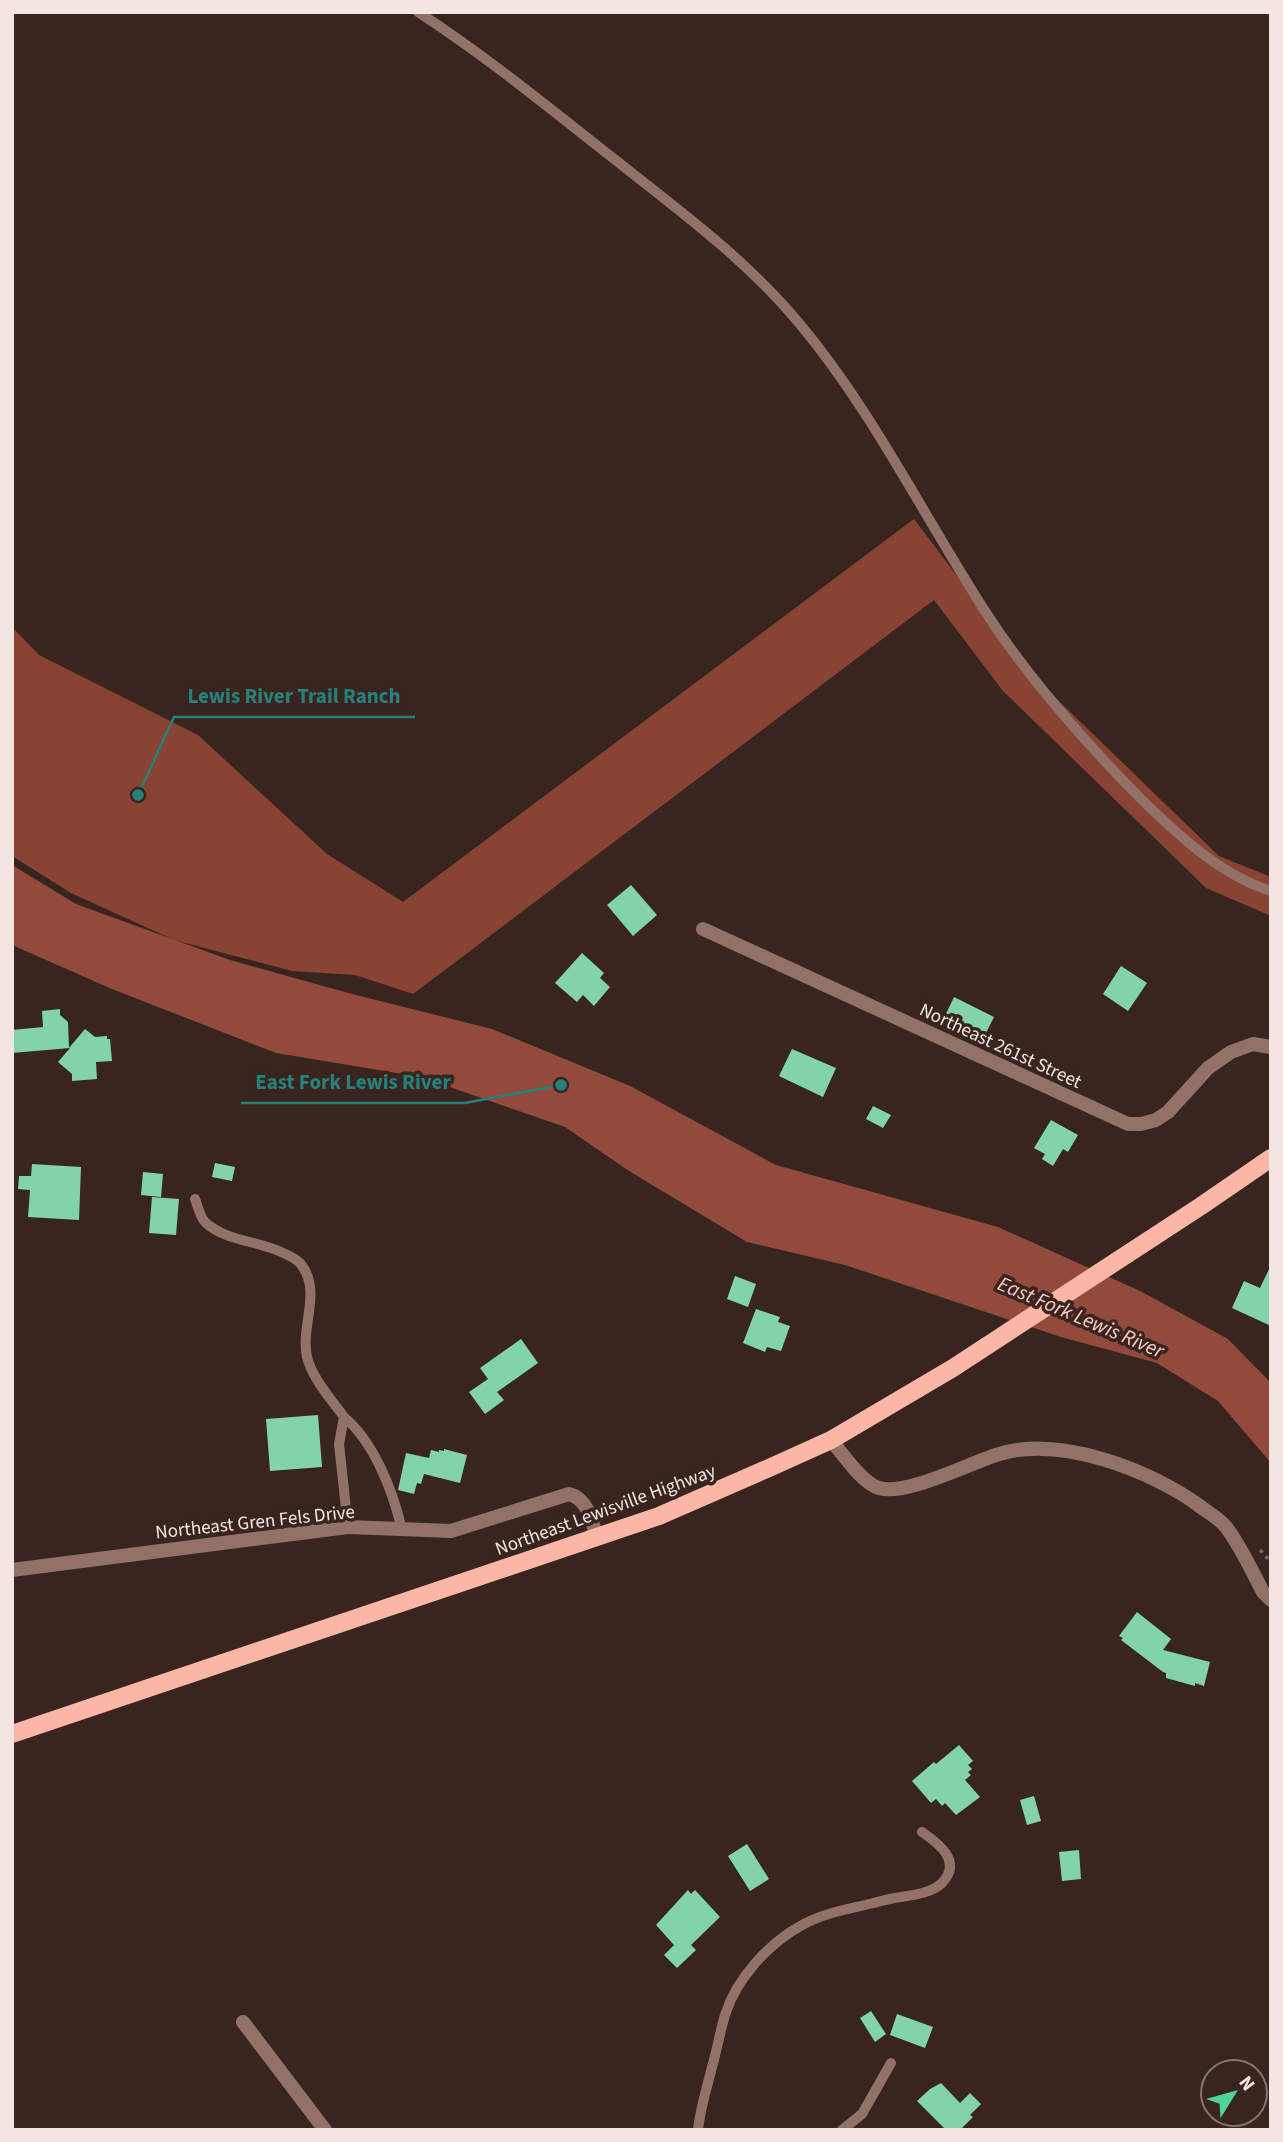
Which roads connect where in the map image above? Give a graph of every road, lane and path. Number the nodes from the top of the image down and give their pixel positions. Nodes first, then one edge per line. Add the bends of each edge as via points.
1 (418, 12) edge
2 (1271, 891) edge
3 (703, 929) dead end
4 (1271, 1047) edge
5 (1271, 1157) edge
6 (195, 1199) dead end
7 (344, 1416) junction
8 (831, 1440) junction
9 (348, 1527) junction
10 (402, 1530) junction
11 (597, 1536) junction
12 (12, 1570) edge
13 (1271, 1600) edge
14 (12, 1734) edge
15 (922, 1832) dead end
16 (243, 2022) dead end
17 (891, 2063) dead end
18 (325, 2130) edge
19 (698, 2130) edge
20 (842, 2130) edge

1 - 2 lane via 510,78 748,267 800,324 843,382 987,614 1071,723 1158,816 1197,850
3 - 4 street, Northeast 261st Street via 1128,1124 1156,1120 1168,1112 1208,1068 1231,1052 1253,1044
5 - 8 main road, Northeast Lewisville Highway via 953,1368
6 - 7 lane via 204,1222 223,1234 298,1260 309,1276 312,1301 304,1340 308,1360
7 - 9 lane via 339,1444
7 - 10 lane via 358,1428 379,1466 395,1500
8 - 11 main road, Northeast Lewisville Highway via 713,1494
8 - 13 street via 867,1483 880,1489 915,1485 999,1454 1031,1449 1080,1453 1127,1468 1184,1494 1225,1526
9 - 10 street, Northeast Gren Fels Drive
9 - 12 street, Northeast Gren Fels Drive
10 - 11 street, Northeast Gren Fels Drive via 451,1531 569,1494 578,1496 586,1506
11 - 14 main road, Northeast Lewisville Highway
15 - 19 lane via 945,1849 948,1873 942,1882 925,1892 820,1917 790,1932 754,1965 726,2012
16 - 18 street
17 - 20 lane via 862,2114

